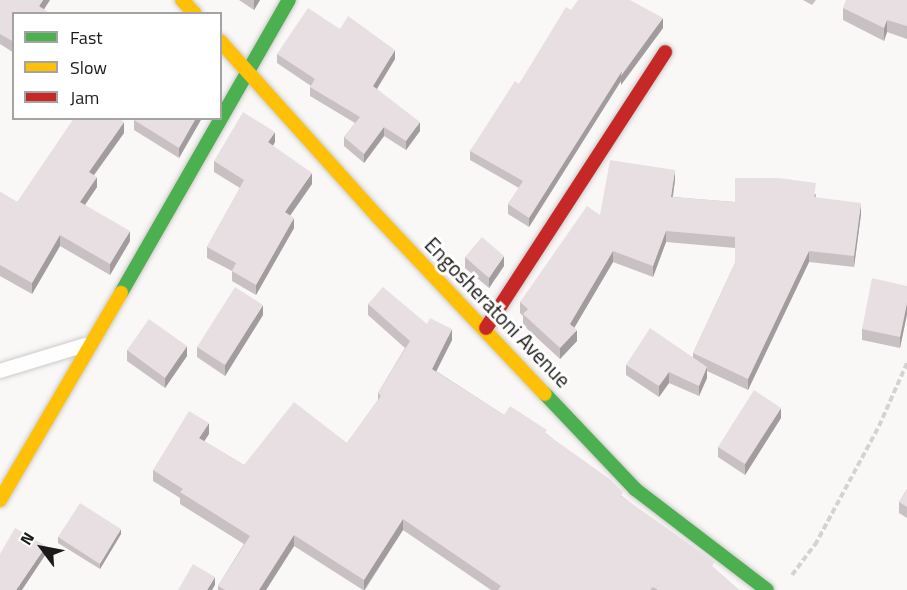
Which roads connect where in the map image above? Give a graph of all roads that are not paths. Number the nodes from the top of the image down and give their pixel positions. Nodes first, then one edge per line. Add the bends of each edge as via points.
1 (182, 0) edge
2 (289, 0) edge
3 (193, 12) edge
4 (222, 43) edge
5 (665, 52) dead end
6 (250, 74) junction
7 (486, 328) junction
8 (92, 342) junction
9 (0, 371) edge
10 (0, 500) edge
11 (767, 590) edge

1 - 3 street
2 - 6 street
4 - 6 street, Engosheratoni Avenue
5 - 7 street
6 - 7 street, Engosheratoni Avenue via 378,217
6 - 8 street
7 - 11 street, Engosheratoni Avenue via 635,489
8 - 9 lane
8 - 10 street

